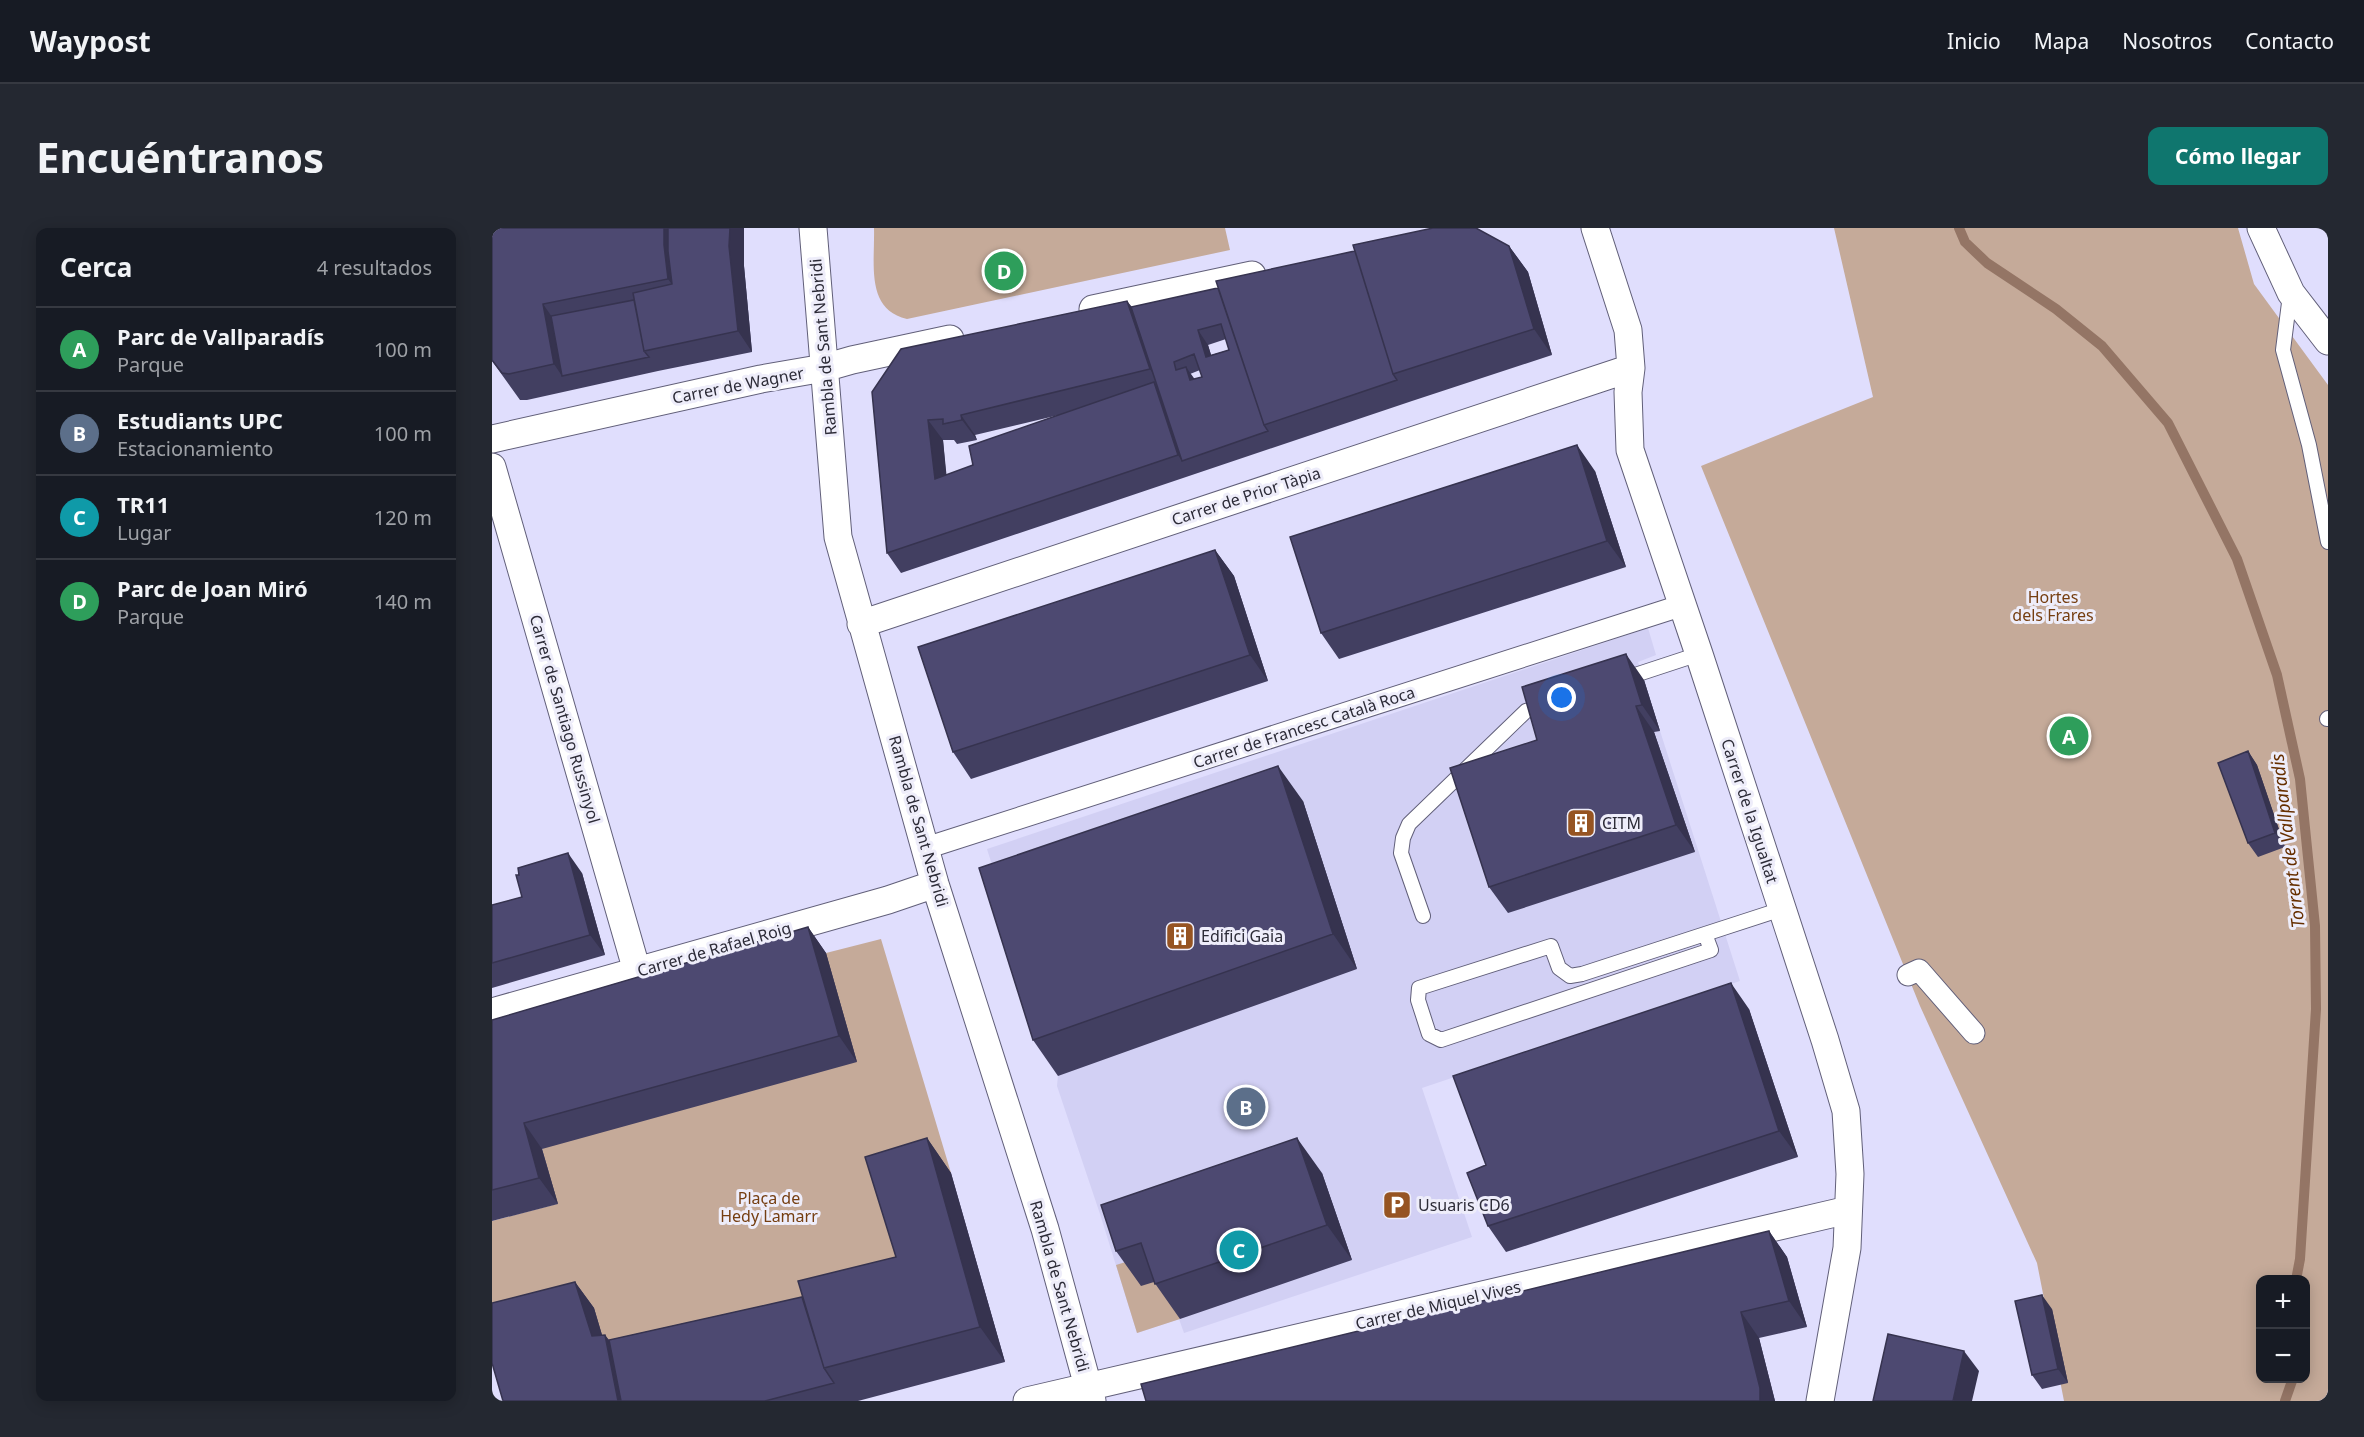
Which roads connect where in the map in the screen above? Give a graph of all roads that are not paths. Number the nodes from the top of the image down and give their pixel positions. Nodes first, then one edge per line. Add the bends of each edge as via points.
1 (813, 228) edge
2 (1595, 228) edge
3 (2261, 228) edge
4 (1281, 269) edge
5 (2290, 293) junction
6 (1071, 313) edge
7 (978, 333) edge
8 (2328, 341) edge
9 (824, 368) junction
10 (1631, 368) junction
11 (492, 439) edge
12 (492, 467) edge
13 (2328, 542) edge
14 (1683, 606) junction
15 (861, 624) junction
16 (1699, 654) junction
17 (1612, 682) edge
18 (1558, 700) edge
19 (926, 848) junction
20 (935, 884) junction
21 (1782, 909) junction
22 (1423, 916) dead end
23 (1705, 934) junction
24 (637, 971) junction
25 (1908, 975) dead end
26 (492, 1012) edge
27 (1974, 1033) dead end
28 (1848, 1210) junction
29 (1090, 1394) edge
30 (1027, 1401) edge
31 (1820, 1401) edge

1 - 9 street, Rambla de Sant Nebridi
2 - 10 street, Carrer de la Igualtat via 1628,330
3 - 5 street
4 - 6 street
5 - 8 street
5 - 13 lane via 2283,350 2309,445
7 - 9 street, Carrer de Wagner
9 - 11 street, Carrer de Wagner via 761,378
9 - 15 street, Rambla de Sant Nebridi via 838,537
10 - 14 street, Carrer de la Igualtat via 1630,450
10 - 15 street, Carrer de Prior Tàpia
12 - 24 street, Carrer de Santiago Russinyol
14 - 16 street, Carrer de la Igualtat
14 - 19 street, Carrer de Francesc Català Roca
15 - 19 street, Rambla de Sant Nebridi
16 - 17 lane
16 - 21 street, Carrer de la Igualtat
18 - 22 lane via 1526,711 1409,824 1401,853
19 - 20 street, Rambla de Sant Nebridi
20 - 24 street, Carrer de Rafael Roig
20 - 29 street, Rambla de Sant Nebridi via 1045,1229
21 - 23 lane
21 - 28 street, Carrer de la Igualtat via 1846,1111
23 - 23 lane via 1570,976 1559,968 1551,946 1419,988 1418,1000 1429,1034 1441,1040 1711,950
24 - 26 street, Carrer de Rafael Roig
25 - 27 street via 1919,970
28 - 29 street, Carrer de Miquel Vives
28 - 31 street, Carrer de la Igualtat via 1847,1248
29 - 30 street, Carrer de Miquel Vives

